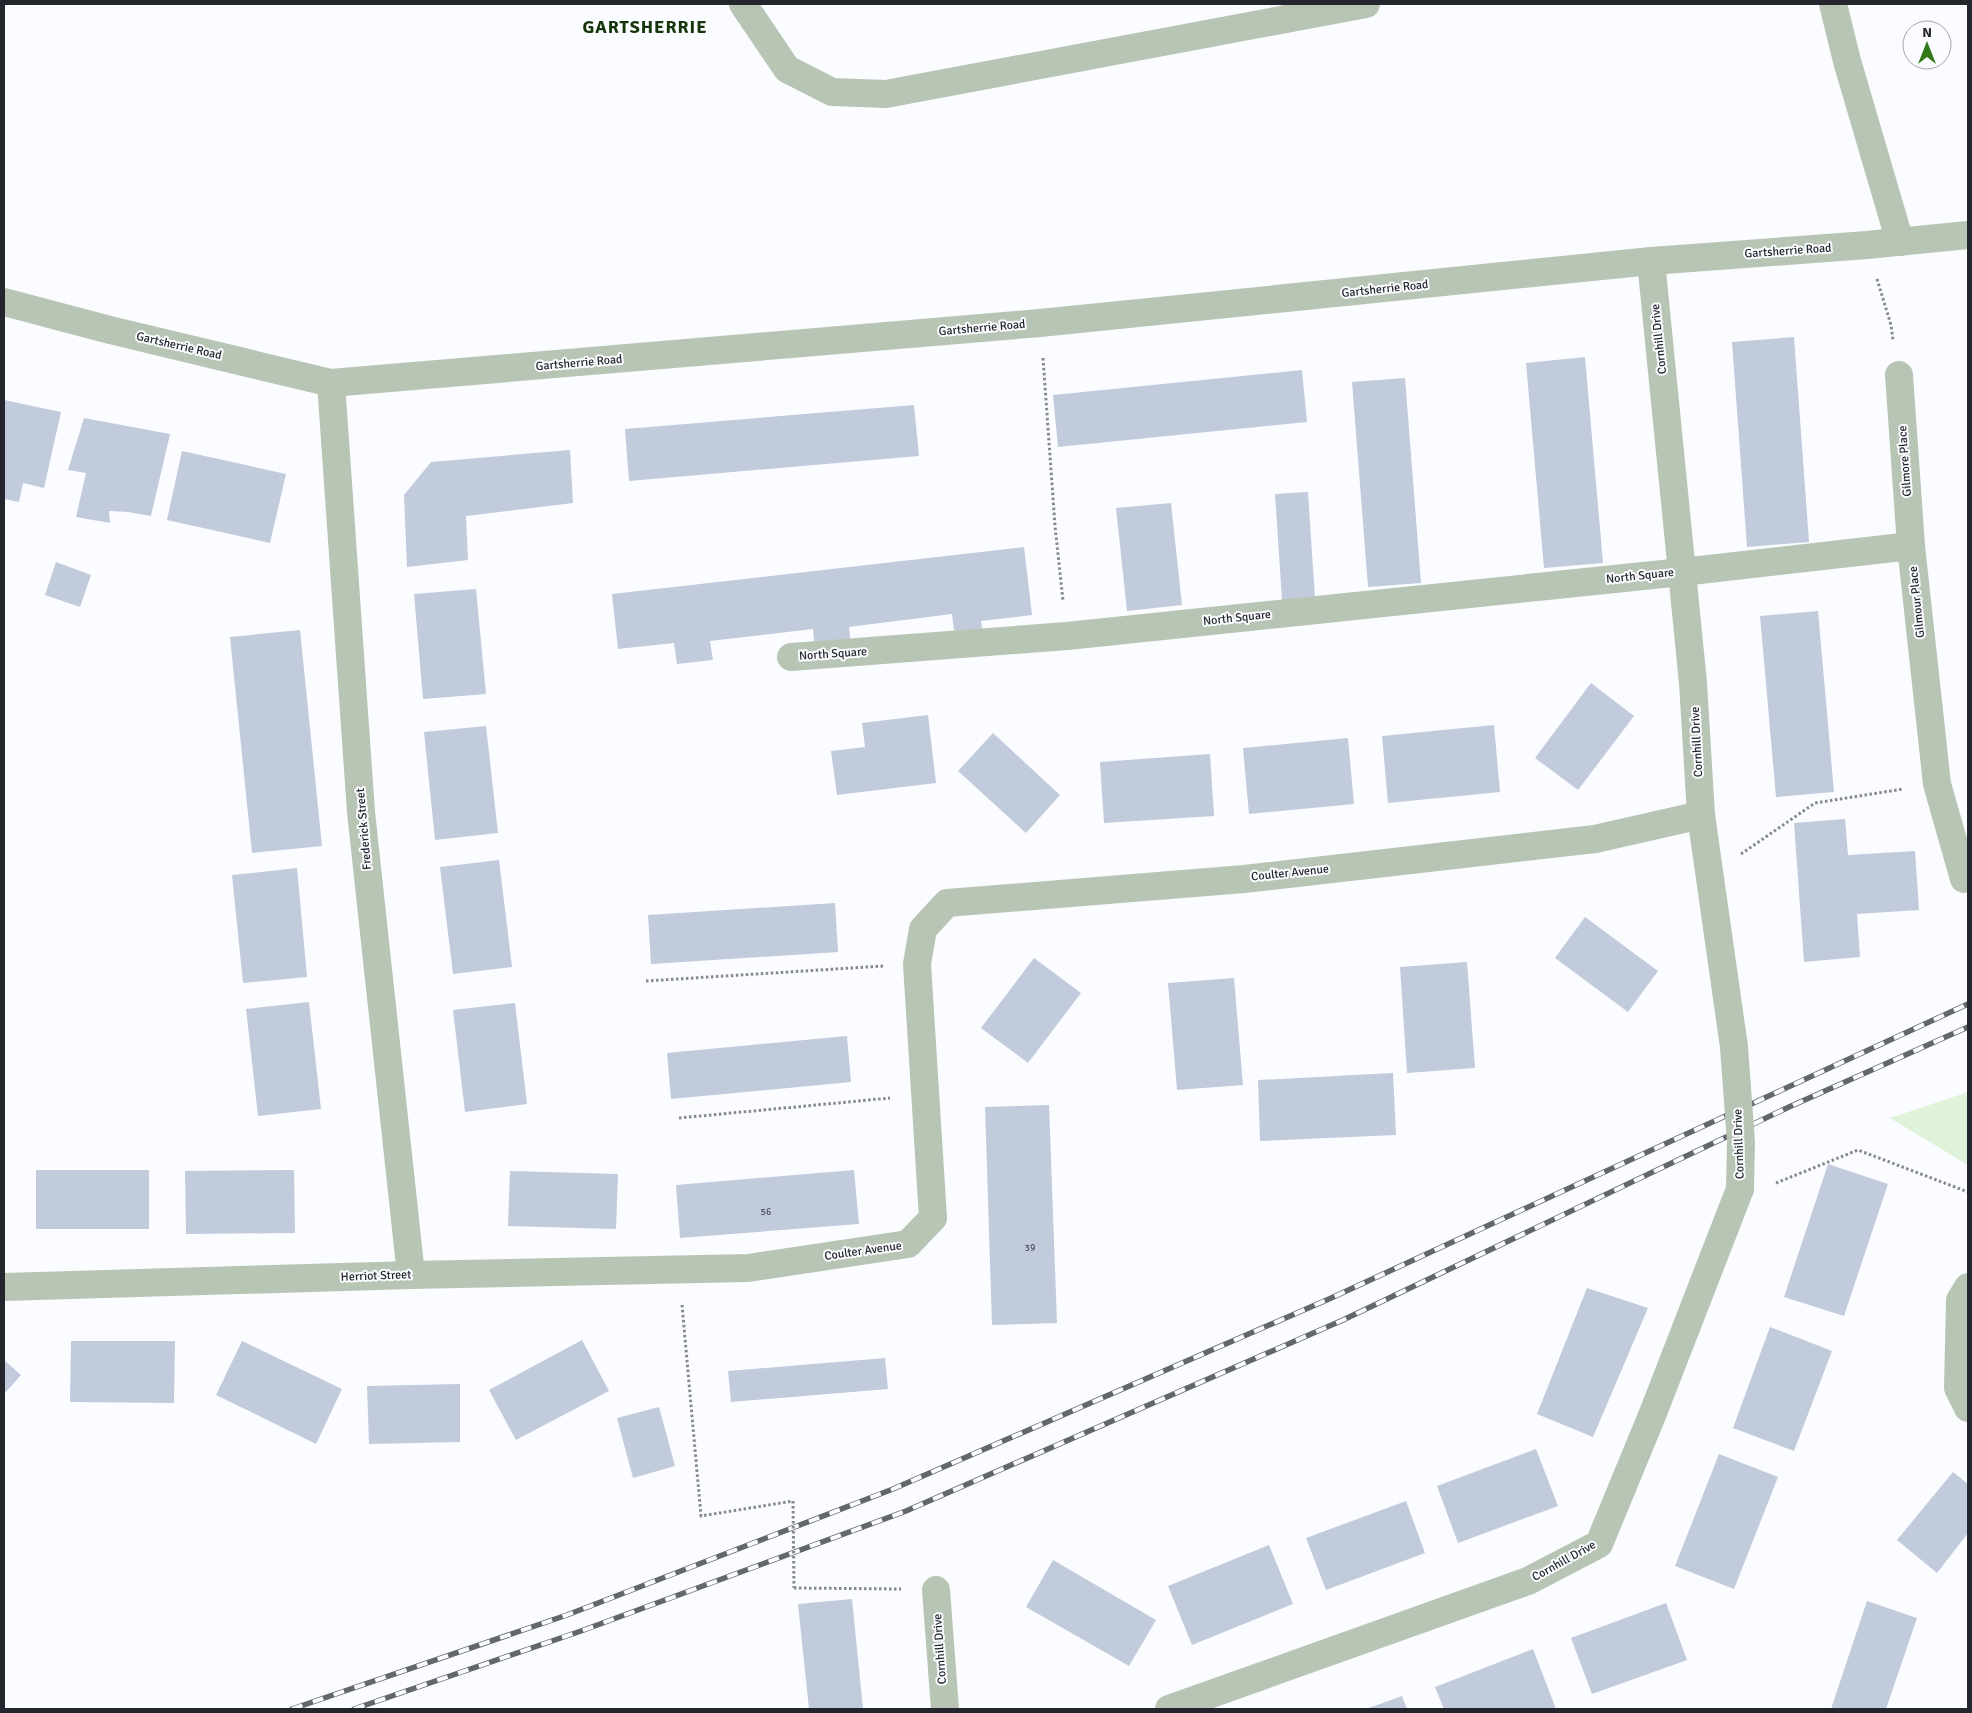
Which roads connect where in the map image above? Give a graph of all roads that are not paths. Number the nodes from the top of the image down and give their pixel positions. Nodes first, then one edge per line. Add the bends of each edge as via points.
1 (743, 4) edge
2 (1366, 4) edge
3 (1833, 4) edge
4 (1968, 235) edge
5 (1900, 242) junction
6 (1651, 261) junction
7 (4, 302) edge
8 (1899, 375) road end
9 (331, 383) junction
10 (1911, 546) junction
11 (1682, 572) junction
12 (791, 658) dead end
13 (1701, 815) junction
14 (1968, 878) edge
15 (748, 1268) joint
16 (411, 1275) junction
17 (4, 1287) edge
18 (1968, 1287) edge
19 (1968, 1408) edge
20 (936, 1590) road end
21 (945, 1709) edge
22 (1169, 1709) edge

1 - 2 street via 787,69 832,92 886,94
3 - 5 street
4 - 5 street, Gartsherrie Road
5 - 6 street, Gartsherrie Road
6 - 9 street, Gartsherrie Road via 1040,323
6 - 11 street, Cornhill Drive
7 - 9 street, Gartsherrie Road
8 - 10 street, Gilmore Place
9 - 16 street, Frederick Street via 361,812
10 - 11 street
10 - 14 street, Gilmour Place via 1936,784 1964,879
11 - 12 street, North Square via 1066,636
11 - 13 street, Cornhill Drive
13 - 15 street, Coulter Avenue via 1595,839 1244,879 947,903 923,929 917,964 933,1218 908,1244
13 - 22 street, Cornhill Drive, bridge via 1734,1047 1741,1142 1738,1194 1599,1544 1528,1581
15 - 16 street, Herriot Street
16 - 17 street, Herriot Street
18 - 19 street via 1960,1300 1958,1388
20 - 21 street, Cornhill Drive

